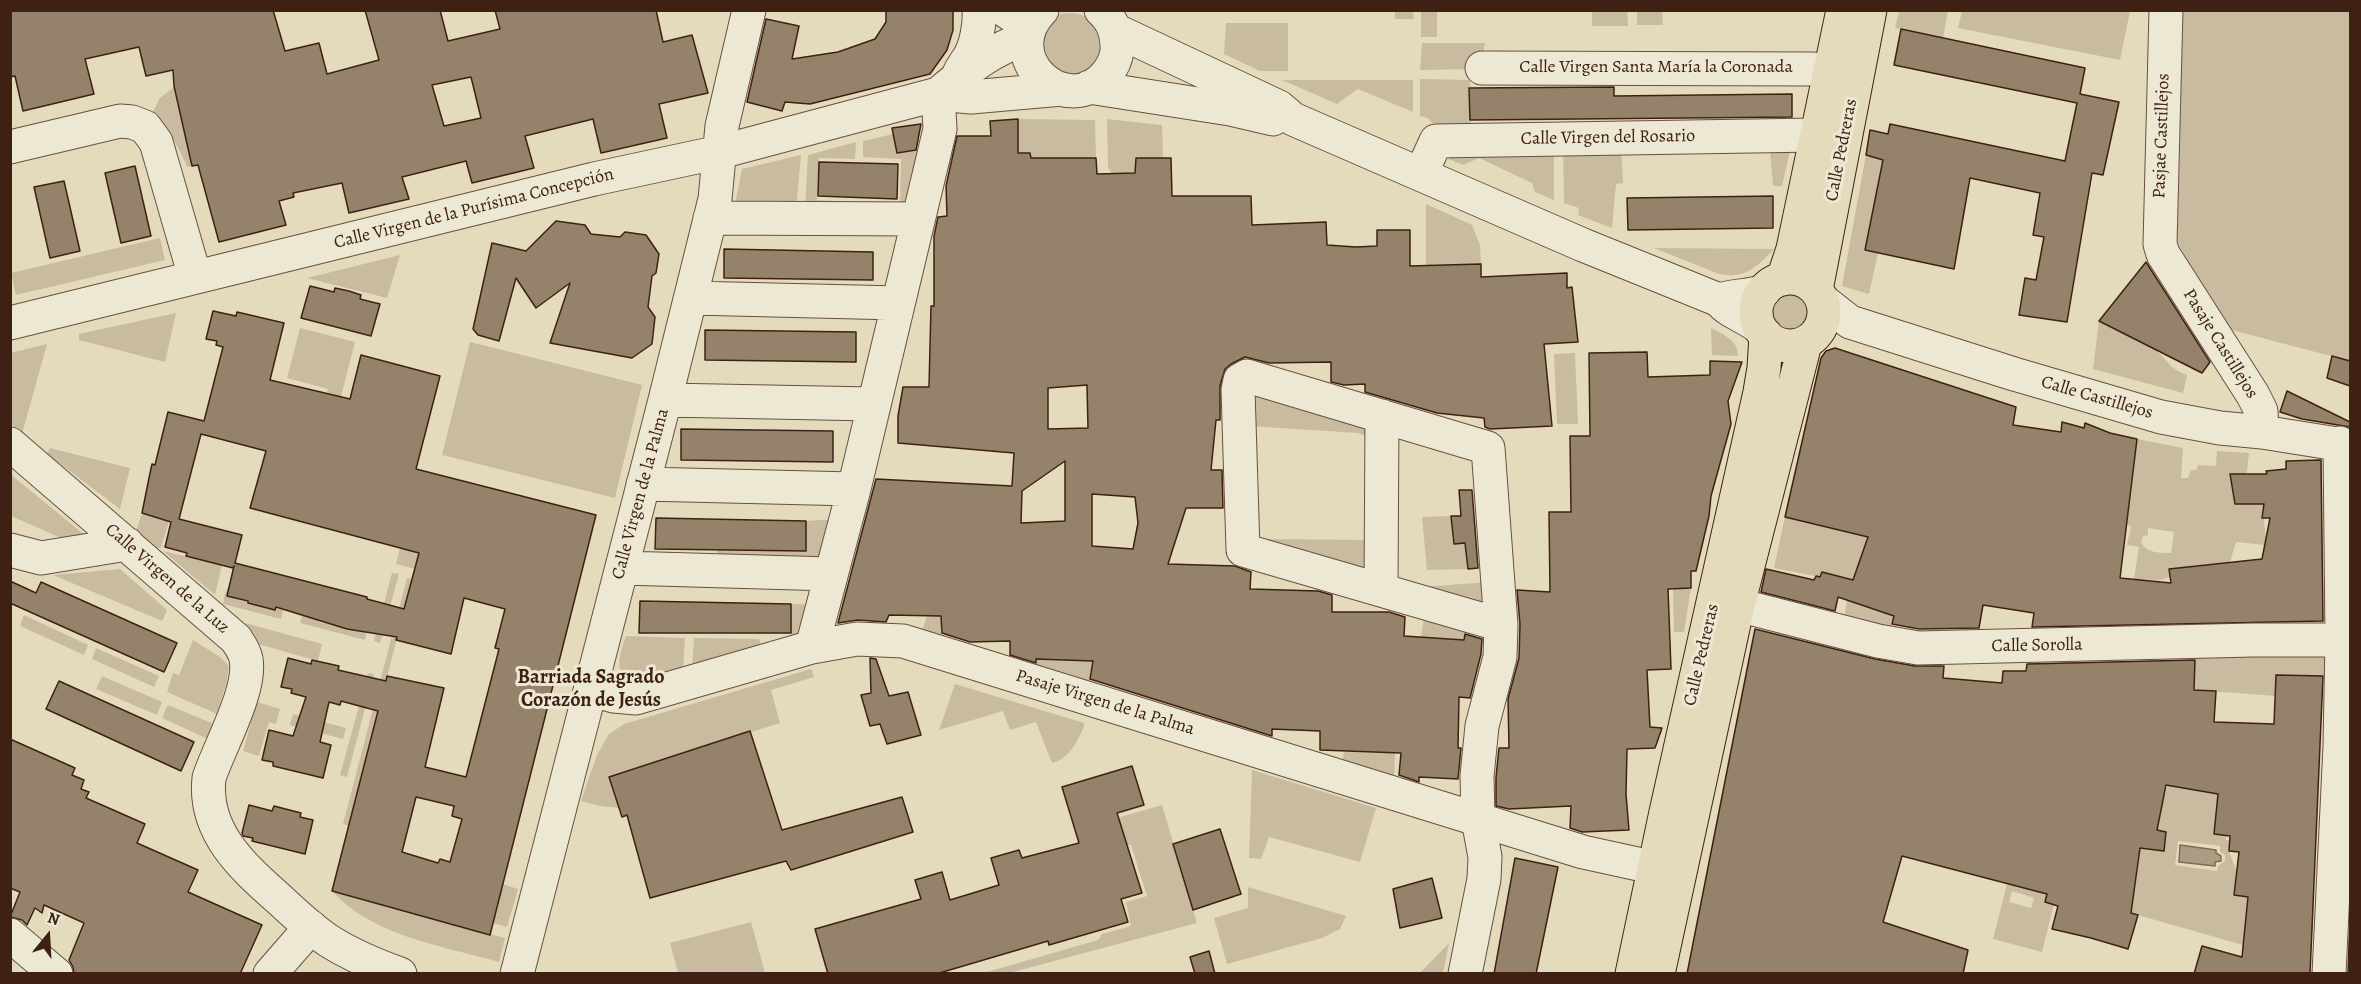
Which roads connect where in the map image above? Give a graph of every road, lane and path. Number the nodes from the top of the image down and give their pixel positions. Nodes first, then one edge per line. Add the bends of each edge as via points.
1 (749, 10) edge
2 (979, 10) edge
3 (1844, 10) edge
4 (1870, 10) edge
5 (2166, 10) edge
6 (1114, 19) edge
7 (1026, 21) edge
8 (1482, 68) dead end
9 (1830, 73) junction
10 (948, 86) junction
11 (1075, 88) junction
12 (1293, 119) junction
13 (1816, 135) junction
14 (10, 147) edge
15 (720, 152) junction
16 (1421, 174) junction
17 (710, 218) junction
18 (918, 219) junction
19 (2168, 260) joint
20 (195, 277) junction
21 (1773, 285) junction
22 (691, 298) junction
23 (1719, 300) junction
24 (898, 303) junction
25 (1815, 316) junction
26 (10, 323) edge
27 (1763, 332) junction
28 (665, 400) junction
29 (873, 404) junction
30 (1382, 416) junction
31 (2262, 432) junction
32 (10, 444) edge
33 (2345, 445) edge
34 (643, 484) junction
35 (854, 489) junction
36 (127, 544) junction
37 (10, 550) edge
38 (621, 568) junction
39 (820, 574) junction
40 (1381, 590) junction
41 (1738, 605) junction
42 (1501, 625) junction
43 (2342, 640) junction
44 (812, 647) junction
45 (591, 690) junction
46 (1478, 819) junction
47 (1663, 825) junction
48 (1614, 860) junction
49 (1667, 870) junction
50 (311, 927) junction
51 (10, 935) edge
52 (56, 974) edge
53 (270, 974) edge
54 (400, 974) edge
55 (517, 974) edge
56 (1465, 974) edge
57 (1632, 974) edge
58 (1658, 974) edge
59 (2329, 974) edge

1 - 15 street, Calle Virgen de la Palma via 722,126
2 - 10 street via 971,53
3 - 9 main road, Calle Pedreras
4 - 25 main road, Calle Pedreras
5 - 19 street, Pasjae Castillejos via 2159,231
6 - 11 street via 1118,43 1113,63 1101,80
6 - 12 street via 1279,106
7 - 10 street, Calle Virgen de la Purísima Concepción via 1002,46
7 - 11 street via 1029,58 1038,76 1049,84
8 - 9 street, Calle Virgen Santa María la Coronada via 1814,69
9 - 13 main road, Calle Pedreras
10 - 11 street, Calle Virgen de la Purísima Concepción via 971,97
10 - 15 street, Calle Virgen de la Purísima Concepción
10 - 18 street
11 - 12 street
12 - 16 street
13 - 16 street, Calle Virgen del Rosario via 1436,141
13 - 21 main road, Calle Pedreras via 1793,249
14 - 20 street via 108,123 126,121 145,127 156,141
15 - 17 street, Calle Virgen de la Palma
15 - 20 street, Calle Virgen de la Purísima Concepción
16 - 23 street
17 - 18 street
17 - 22 street, Calle Virgen de la Palma
18 - 24 street
19 - 31 street, Pasaje Castillejos via 2253,395 2261,411
20 - 26 street, Calle Virgen de la Purísima Concepción
21 - 23 street via 1745,297
21 - 25 main road via 1801,280
21 - 27 main road via 1759,299 1756,309
22 - 24 street
22 - 28 street, Calle Virgen de la Palma
23 - 27 street
24 - 29 street
25 - 27 main road via 1783,345
25 - 31 street, Calle Castillejos via 1850,322 2162,417
25 - 41 main road, Calle Pedreras via 1789,399
27 - 47 main road, Calle Pedreras via 1764,368 1758,404
28 - 29 street
28 - 34 street, Calle Virgen de la Palma
29 - 35 street
30 - 40 street
30 - 40 street via 1247,376 1240,380 1243,550
30 - 42 street via 1488,448
31 - 33 street, Calle Castillejos
32 - 36 street, Calle Virgen de la Luz
33 - 43 street
34 - 35 street
34 - 38 street, Calle Virgen de la Palma
35 - 39 street
36 - 37 street via 41,558
36 - 50 street, Calle Virgen de la Luz via 229,631 242,647 247,672 244,689 209,778 210,808 218,832 239,861
38 - 39 street
38 - 45 street, Calle Virgen de la Palma
39 - 44 street
40 - 42 street
41 - 43 street, Calle Sorolla via 1918,648
41 - 49 main road, Calle Pedreras
42 - 46 street via 1500,657 1482,726
43 - 59 street
44 - 45 street, Pasaje Virgen de la Palma via 648,696 626,698
44 - 46 street, Pasaje Virgen de la Palma via 857,639 903,641
45 - 55 street, Calle Virgen de la Palma
46 - 48 street, Pasaje Virgen de la Palma
46 - 56 street via 1485,857 1484,879
47 - 48 street via 1644,851
47 - 49 main road, Calle Pedreras
48 - 49 street, Pasaje Virgen de la Palma
49 - 57 main road, Calle Pedreras
49 - 58 main road, Calle Pedreras
50 - 53 street
50 - 54 street, Calle Virgen de la Luz via 352,954
51 - 52 street

